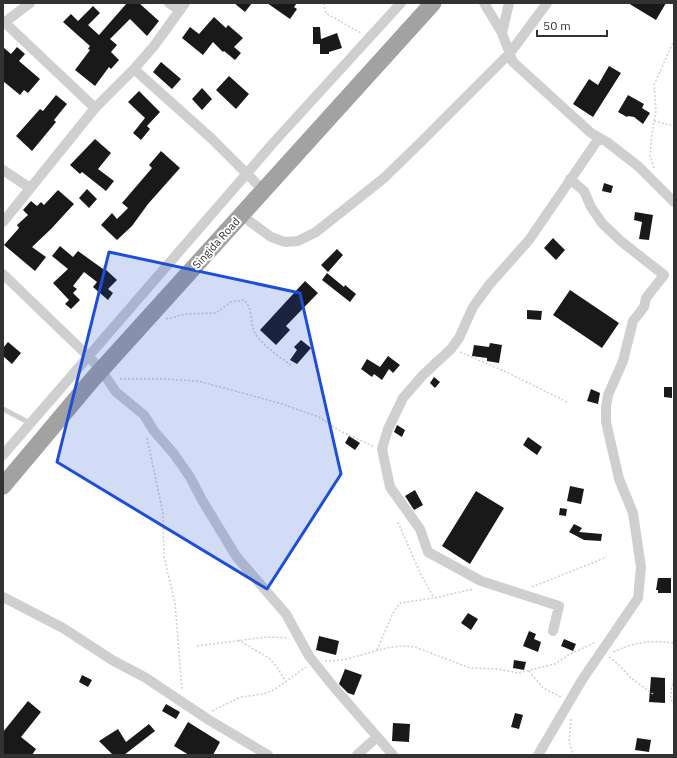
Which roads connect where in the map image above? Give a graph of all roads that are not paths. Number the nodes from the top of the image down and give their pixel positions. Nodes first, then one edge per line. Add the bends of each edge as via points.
1 (30, 3) edge
2 (169, 3) edge
3 (401, 3) edge
4 (434, 3) edge
5 (484, 3) edge
6 (509, 3) edge
7 (547, 3) edge
8 (182, 6) edge
9 (4, 21) edge
10 (502, 33) junction
11 (510, 53) junction
12 (134, 69) junction
13 (95, 108) junction
14 (599, 138) junction
15 (3, 170) edge
16 (247, 175) junction
17 (570, 179) junction
18 (30, 188) junction
19 (264, 191) junction
20 (674, 202) edge
21 (241, 215) junction
22 (3, 222) edge
23 (3, 274) edge
24 (88, 356) junction
25 (103, 375) junction
26 (3, 409) edge
27 (30, 423) junction
28 (3, 455) edge
29 (3, 486) edge
30 (3, 596) edge
31 (553, 631) dead end
32 (377, 737) junction
33 (268, 755) edge
34 (357, 755) edge
35 (393, 755) edge
36 (538, 755) edge

1 - 9 street
2 - 8 street
3 - 16 street
4 - 19 highway, Singida Road
5 - 10 street
6 - 10 street
7 - 11 street
8 - 12 street
9 - 13 street
10 - 11 street
11 - 14 street via 513,62
11 - 21 street via 384,178 316,232 298,241 285,242 271,237
12 - 13 street
12 - 16 street via 212,139
13 - 18 street
14 - 17 street
14 - 20 street via 638,166
15 - 18 street
16 - 19 street
16 - 24 street
17 - 31 street via 529,240 473,307 459,338 403,398 388,429 382,449 390,487 420,529 428,552 481,581 559,606
17 - 36 street via 584,191 602,223 664,275 646,298 644,307 633,321 623,361 606,407 606,422 619,479 633,513 641,567 638,598 571,699
18 - 22 street
19 - 21 highway, Singida Road
21 - 25 highway, Singida Road
23 - 24 street
24 - 25 street
24 - 27 street
25 - 29 highway, Singida Road
25 - 32 street via 116,392 146,418 190,477 236,556 286,614 314,663
26 - 27 lane
27 - 28 street
30 - 33 street via 63,628
32 - 34 street
32 - 35 street

